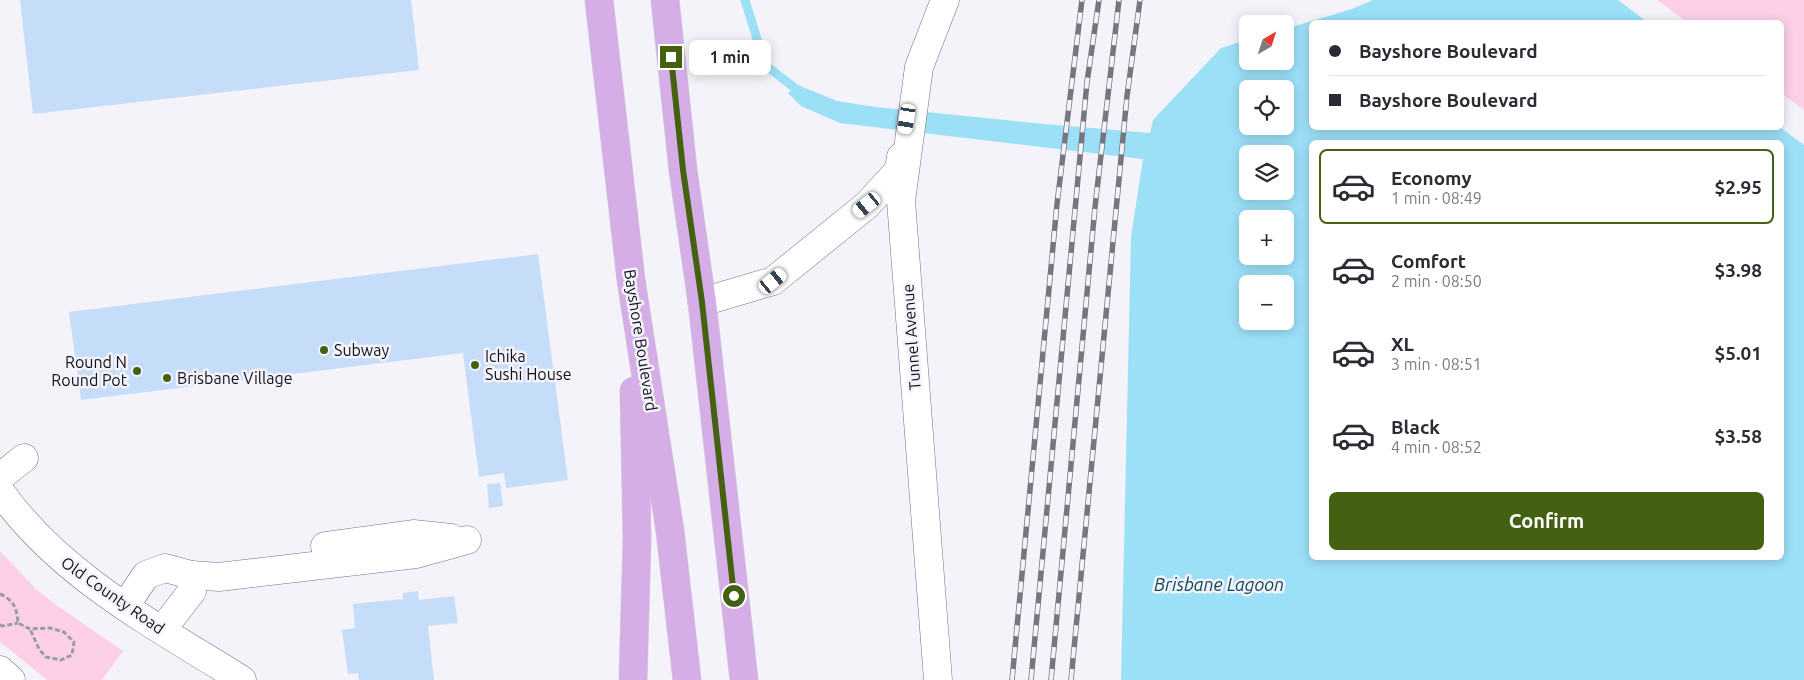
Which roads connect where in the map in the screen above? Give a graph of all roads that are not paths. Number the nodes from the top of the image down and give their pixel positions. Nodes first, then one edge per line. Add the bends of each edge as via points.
1 (599, 0) edge
2 (665, 0) edge
3 (925, 0) edge
4 (945, 0) edge
5 (631, 280) junction
6 (702, 302) junction
7 (24, 458) dead end
8 (0, 477) edge
9 (0, 491) edge
10 (192, 575) junction
11 (125, 606) junction
12 (162, 630) junction
13 (0, 670) edge
14 (744, 678) edge
15 (11, 680) edge
16 (242, 680) edge
17 (633, 680) edge
18 (687, 680) edge
19 (938, 680) edge

1 - 5 main road, Bayshore Boulevard
2 - 6 main road via 683,170
3 - 6 street via 899,170 867,205 773,281
4 - 19 street, Tunnel Avenue via 919,67 901,201
5 - 17 main road via 637,538
5 - 18 main road, Bayshore Boulevard via 670,531
6 - 14 main road
7 - 8 street
9 - 11 street, Old County Road via 58,556
10 - 10 street via 219,577 416,554 467,540 413,534 213,560
10 - 11 street via 165,568 146,575
10 - 12 street via 192,591
11 - 12 street, Old County Road
12 - 16 street, Old County Road
13 - 15 street

